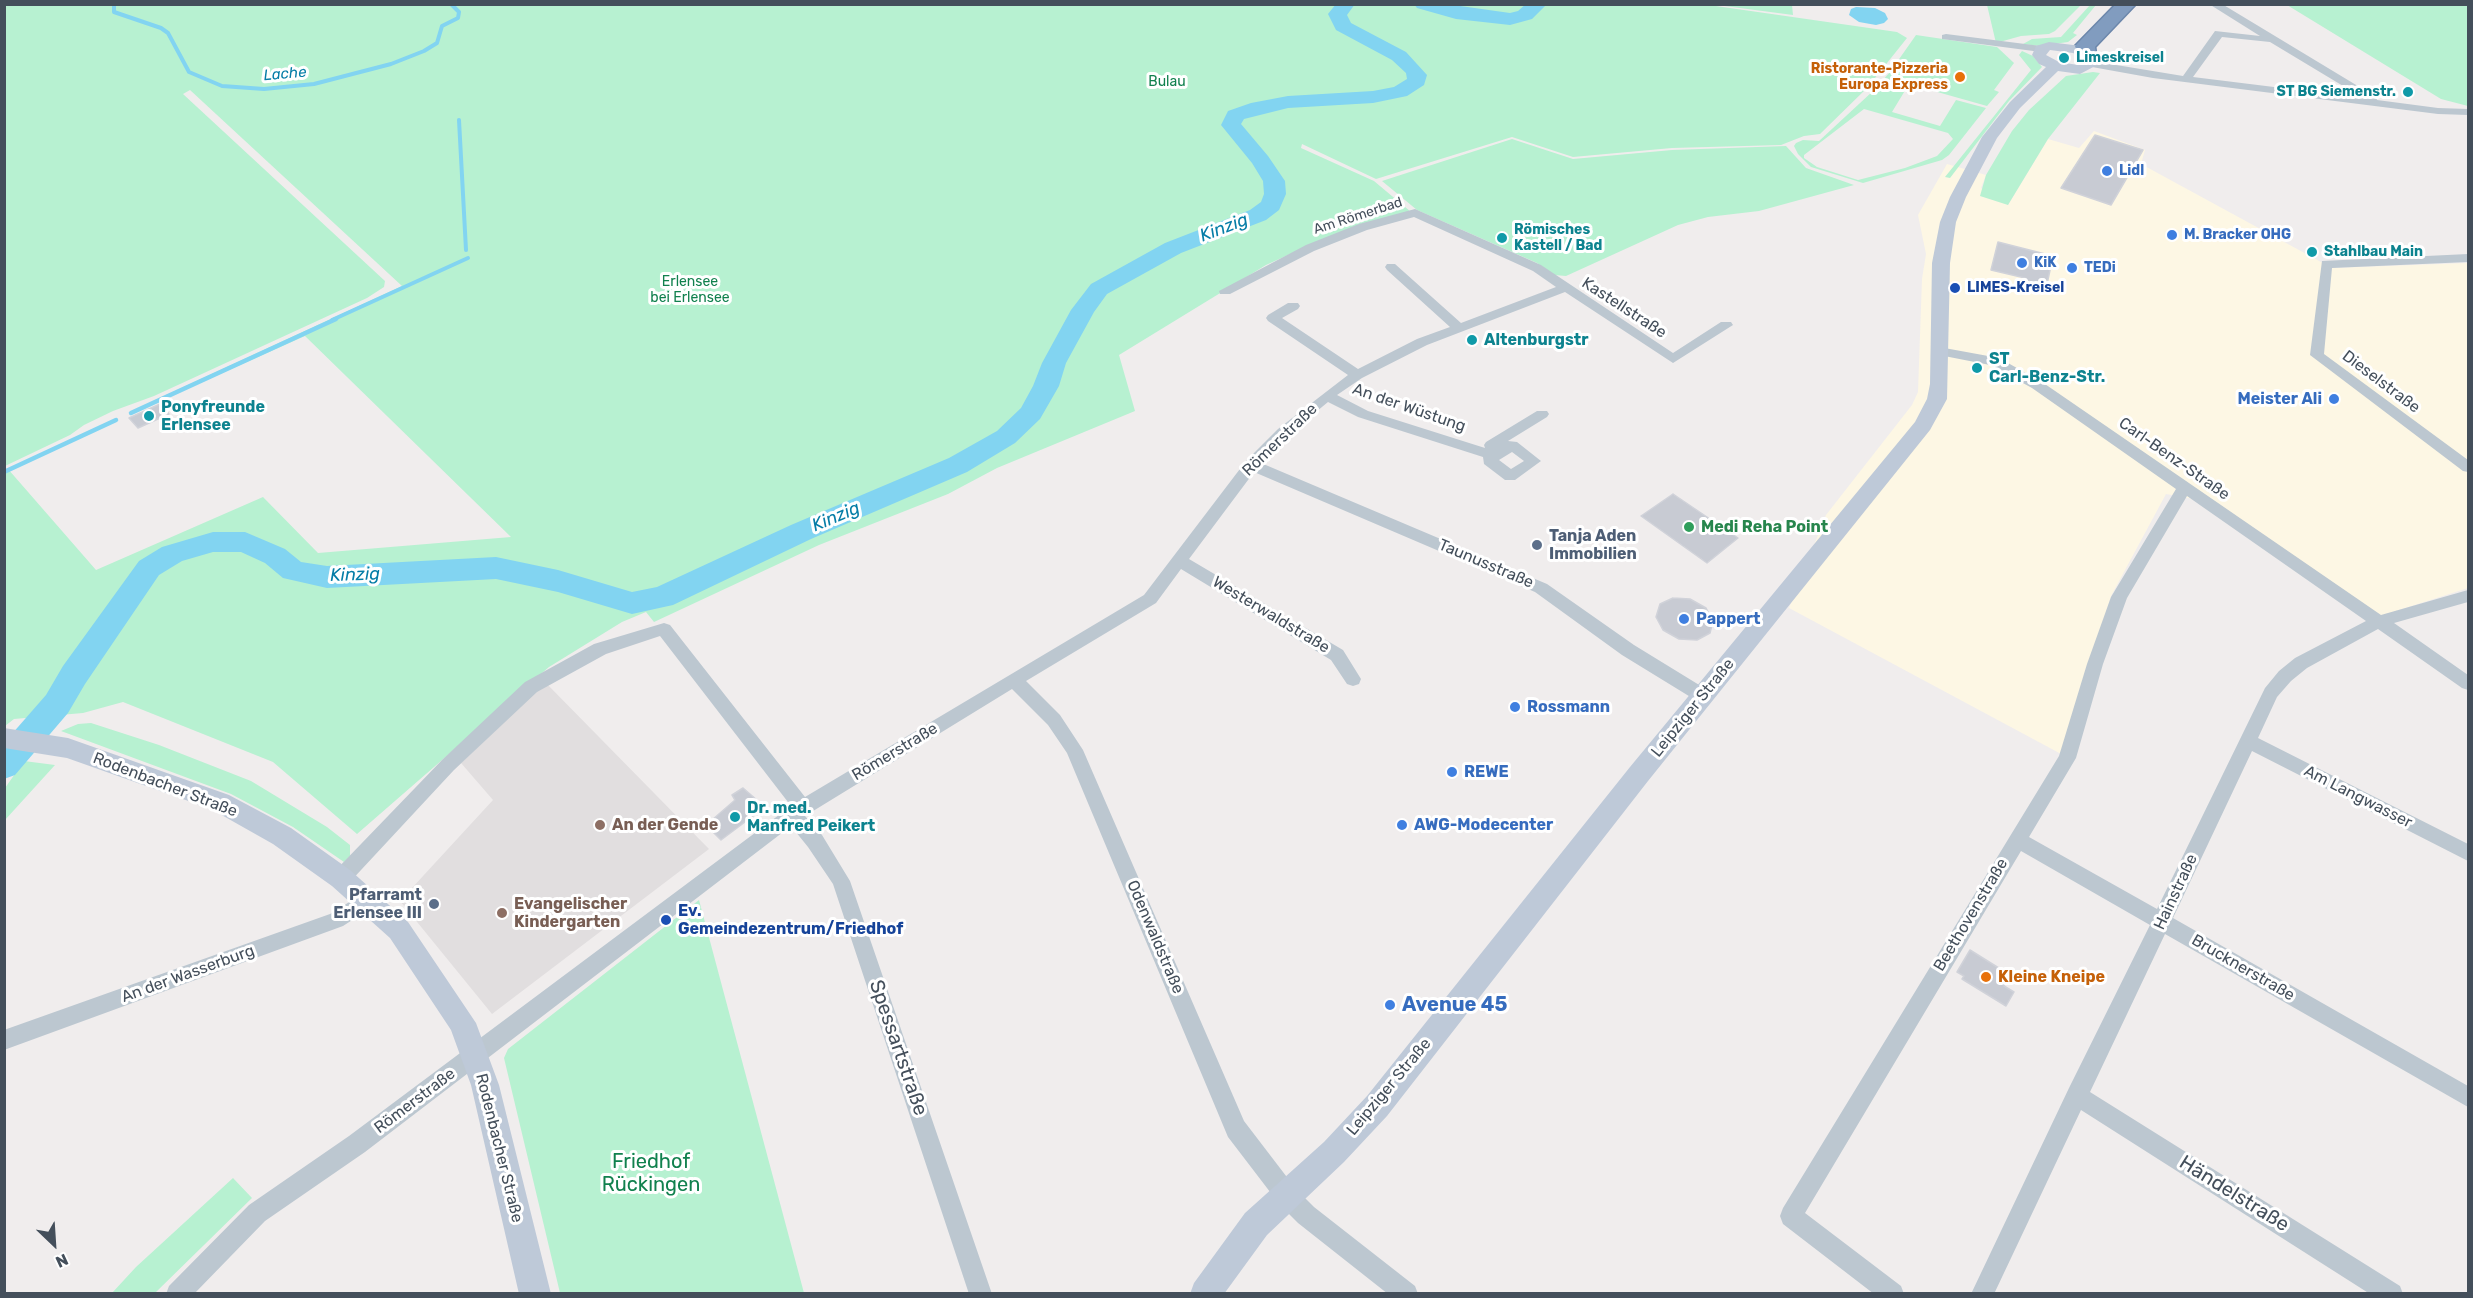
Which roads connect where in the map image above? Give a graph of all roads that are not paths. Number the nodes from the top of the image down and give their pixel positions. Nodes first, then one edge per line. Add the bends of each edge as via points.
1 (2106, 4) edge
2 (2127, 4) edge
3 (2214, 4) edge
4 (2257, 30) junction
5 (2219, 33) junction
6 (1947, 37) dead end
7 (2275, 41) junction
8 (2062, 46) junction
9 (2040, 52) junction
10 (2089, 59) junction
11 (2055, 66) junction
12 (2186, 79) junction
13 (2378, 103) junction
14 (2469, 110) edge
15 (2469, 258) edge
16 (1391, 267) dead end
17 (1564, 288) junction
18 (1224, 291) dead end
19 (1293, 306) dead end
20 (1726, 325) dead end
21 (1459, 328) junction
22 (1939, 351) junction
23 (1357, 375) junction
24 (1327, 396) junction
25 (1542, 414) dead end
26 (1251, 465) junction
27 (2469, 467) edge
28 (2184, 488) junction
29 (1180, 561) junction
30 (2469, 596) edge
31 (2378, 621) junction
32 (1353, 679) dead end
33 (1016, 681) junction
34 (2469, 683) edge
35 (1704, 696) junction
36 (4, 738) edge
37 (2247, 740) junction
38 (797, 811) junction
39 (2017, 839) junction
40 (2469, 853) edge
41 (341, 878) junction
42 (367, 900) junction
43 (2162, 922) junction
44 (4, 1040) edge
45 (474, 1056) junction
46 (2076, 1095) junction
47 (2469, 1097) edge
48 (1288, 1197) junction
49 (177, 1293) edge
50 (535, 1293) edge
51 (981, 1293) edge
52 (1206, 1293) edge
53 (1407, 1293) edge
54 (1893, 1293) edge
55 (1982, 1293) edge
56 (2391, 1293) edge

1 - 8 highway via 2080,36
2 - 10 highway via 2085,46
3 - 4 street
4 - 5 street via 2233,27
4 - 7 street
5 - 7 street
5 - 12 street
6 - 9 street
7 - 13 street
8 - 9 main road via 2049,46
8 - 10 main road
9 - 11 main road via 2044,61
10 - 11 main road via 2080,70
10 - 12 street via 2136,73
11 - 22 main road, Leipziger Straße via 2015,105 1990,137 1948,222 1941,263
12 - 13 street
13 - 14 street via 2438,111
15 - 27 street, Dieselstraße via 2326,264 2317,355
16 - 21 street
17 - 18 street, Am Römerbad via 1537,268 1415,213 1363,227 1310,248
17 - 20 street, Kastellstraße via 1673,359
17 - 21 street, Römerstraße
19 - 23 street via 1273,318
21 - 23 street, Römerstraße
22 - 28 street, Carl-Benz-Straße via 1994,361 2037,385
22 - 35 main road, Leipziger Straße via 1937,399 1923,425
23 - 24 street, Römerstraße
24 - 25 street, An der Wüstung via 1363,414 1488,454
24 - 26 street, Römerstraße
26 - 29 street, Römerstraße
26 - 35 street, Taunusstraße via 1541,588 1628,650
28 - 31 street, Carl-Benz-Straße
28 - 39 street, Beethovenstraße via 2119,597 2067,758
29 - 32 street, Westerwaldstraße via 1337,655
29 - 33 street, Römerstraße via 1159,590 1139,607
30 - 31 street, Hainstraße
31 - 34 street, Carl-Benz-Straße
31 - 37 street, Hainstraße via 2318,652 2285,676 2271,693
33 - 38 street, Römerstraße
33 - 48 street, Odenwaldstraße via 1054,720 1074,750 1236,1129
35 - 48 main road, Leipziger Straße via 1377,1106
36 - 41 main road, Rodenbacher Straße via 68,748 220,802 282,836
37 - 40 street, Am Langwasser
37 - 43 street, Hainstraße
38 - 41 street via 664,629 600,649 531,687 448,765
38 - 45 street, Römerstraße
38 - 51 street, Spessartstraße via 841,881
39 - 43 street, Brucknerstraße
39 - 54 street, Beethovenstraße via 1791,1216
41 - 42 main road, Rodenbacher Straße
42 - 44 street, An der Wasserburg via 336,920
42 - 45 main road, Rodenbacher Straße via 399,930 429,972 462,1023
43 - 46 street, Hainstraße
43 - 47 street, Brucknerstraße
45 - 49 street, Römerstraße via 257,1213
45 - 50 main road, Rodenbacher Straße
46 - 55 street, Hainstraße
46 - 56 street, Händelstraße
48 - 52 main road, Leipziger Straße via 1256,1224
48 - 53 street, Odenwaldstraße

